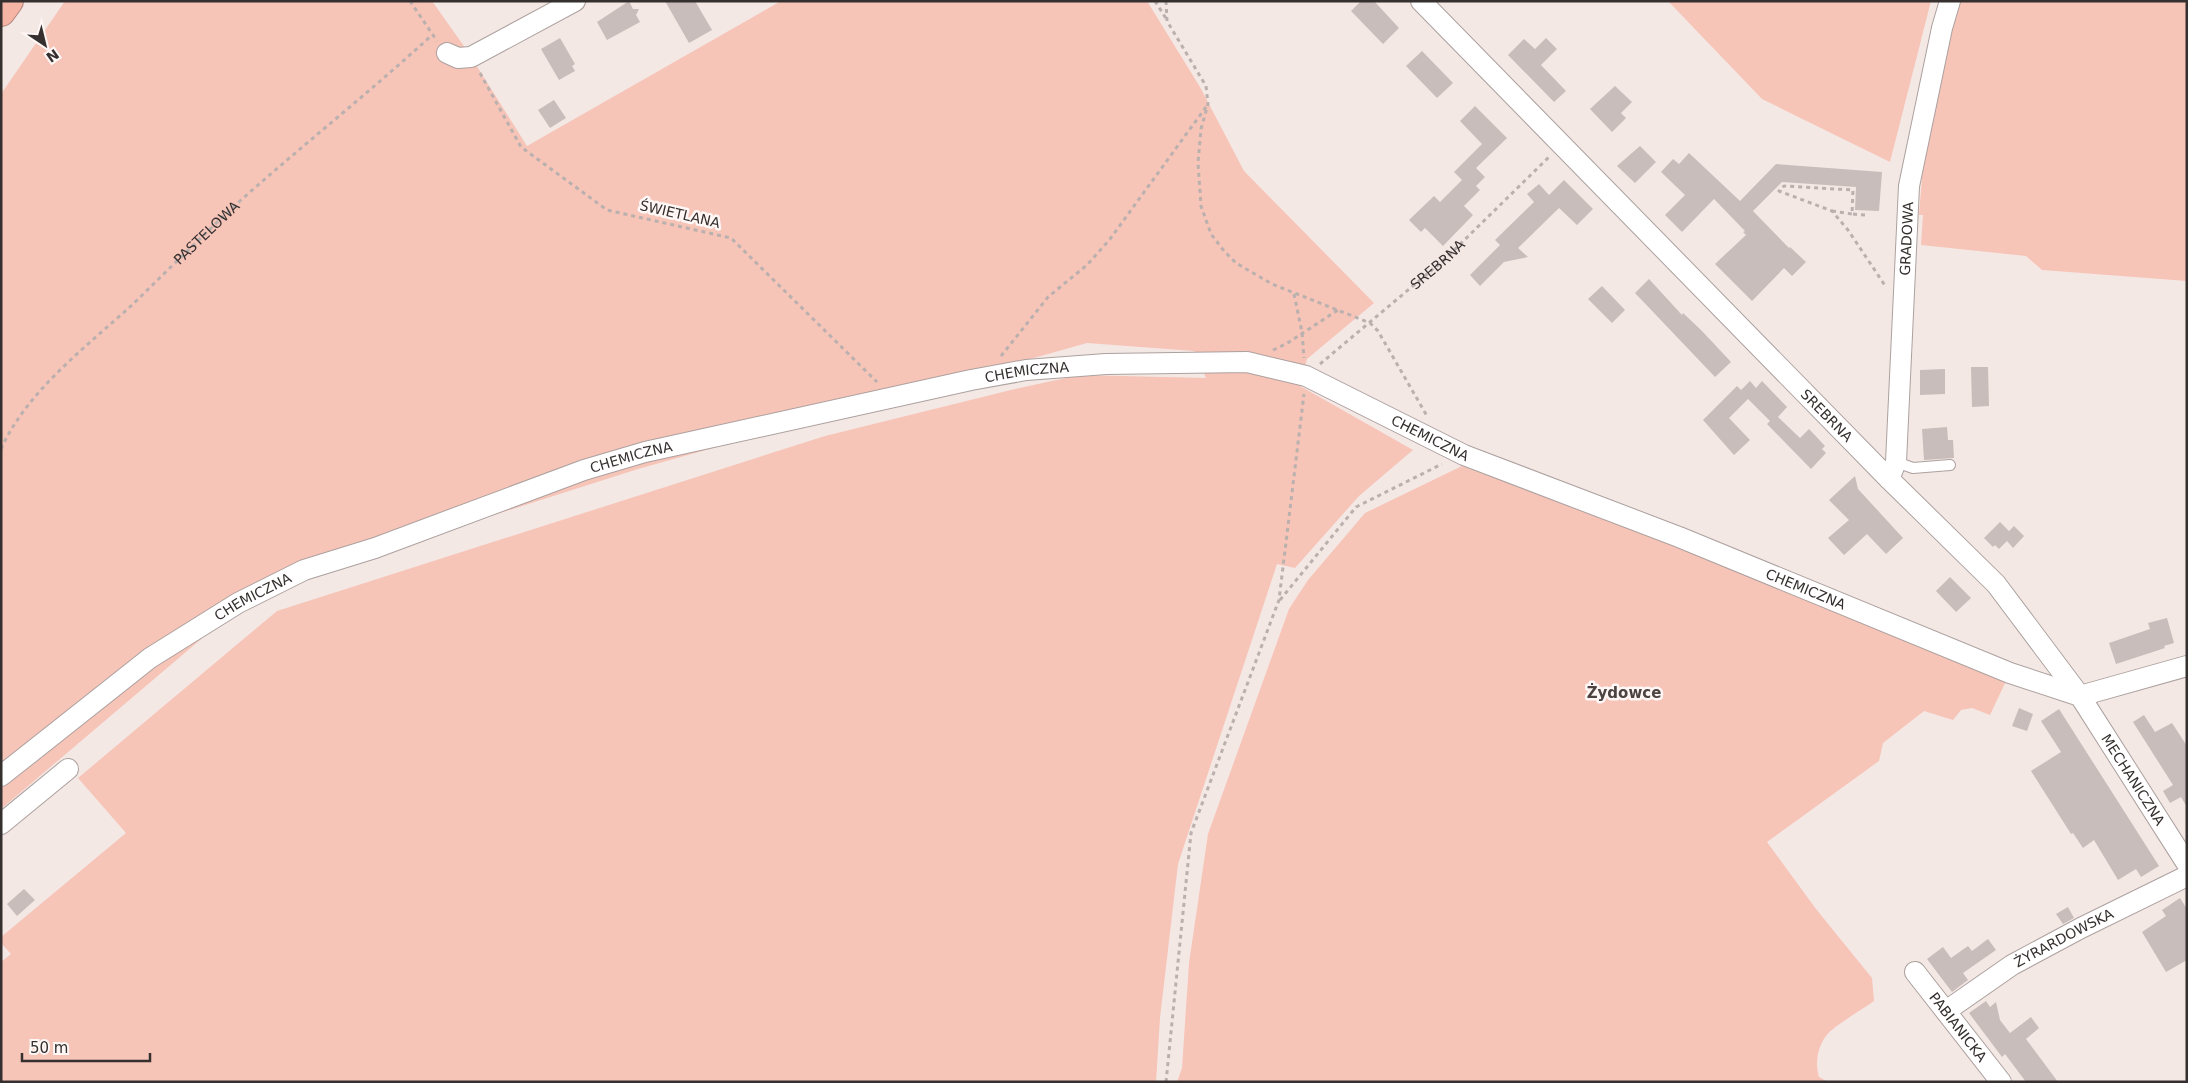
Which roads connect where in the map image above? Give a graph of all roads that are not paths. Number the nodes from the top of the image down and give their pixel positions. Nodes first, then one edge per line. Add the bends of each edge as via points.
1 (9, 1) edge
2 (575, 1) edge
3 (1422, 1) edge
4 (1950, 1) edge
5 (1, 12) edge
6 (448, 53) dead end
7 (1950, 466) dead end
8 (1892, 470) junction
9 (2187, 666) edge
10 (2080, 696) junction
11 (68, 769) dead end
12 (1, 776) edge
13 (1, 824) edge
14 (2187, 864) edge
15 (2187, 876) edge
16 (1915, 972) dead end
17 (1946, 1011) junction
18 (2001, 1082) edge

1 - 5 highway
2 - 6 street via 471,57 458,58
3 - 8 street, SREBRNA via 1562,145
4 - 8 street, GRADOWA via 1909,186
7 - 8 lane
8 - 10 street, SREBRNA via 1996,584
9 - 10 street
10 - 12 street, CHEMICZNA via 2010,673 1679,537 1464,455 1306,376 1247,362 1060,366 1017,371 891,397 628,457 375,548 304,570 225,611 150,658
10 - 14 street, MECHANICZNA
11 - 13 street
15 - 17 street, ŻYRARDOWSKA via 2012,966
16 - 17 street, PABIANICKA
17 - 18 street, PABIANICKA

